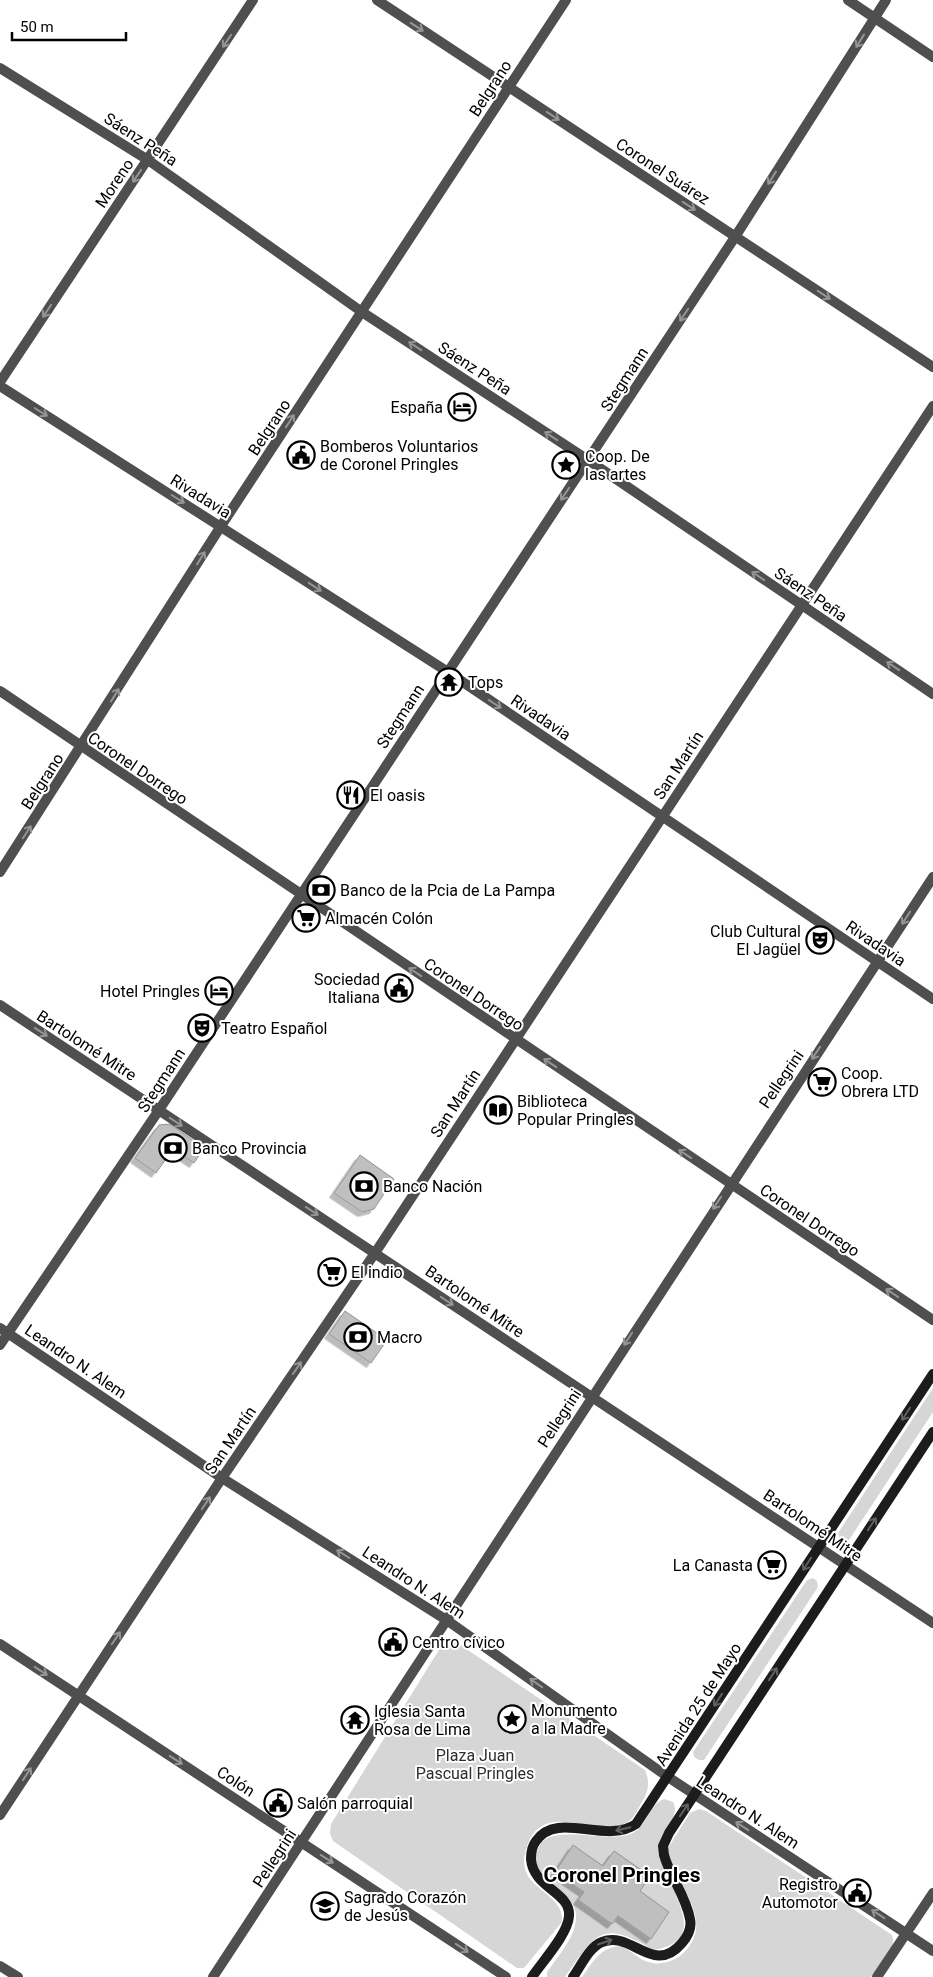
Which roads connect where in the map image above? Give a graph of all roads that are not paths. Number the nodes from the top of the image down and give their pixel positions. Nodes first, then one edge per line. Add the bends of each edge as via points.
1 (254, 0) edge
2 (377, 0) edge
3 (566, 0) edge
4 (848, 0) edge
5 (886, 0) edge
6 (874, 18) junction
7 (933, 57) edge
8 (0, 68) edge
9 (509, 87) junction
10 (148, 160) junction
11 (735, 237) junction
12 (362, 312) junction
13 (933, 368) edge
14 (0, 382) edge
15 (0, 386) edge
16 (933, 406) edge
17 (588, 460) junction
18 (221, 526) junction
19 (802, 605) junction
20 (448, 672) junction
21 (0, 691) edge
22 (933, 694) edge
23 (81, 748) junction
24 (661, 817) junction
25 (0, 872) edge
26 (933, 877) edge
27 (300, 894) junction
28 (877, 962) junction
29 (933, 999) edge
30 (0, 1005) edge
31 (514, 1039) junction
32 (159, 1110) junction
33 (730, 1184) junction
34 (375, 1253) junction
35 (933, 1320) edge
36 (4, 1331) edge
37 (0, 1345) edge
38 (933, 1374) edge
39 (591, 1396) junction
40 (933, 1432) edge
41 (222, 1478) junction
42 (819, 1547) junction
43 (846, 1565) junction
44 (448, 1621) junction
45 (933, 1623) edge
46 (0, 1644) edge
47 (78, 1695) junction
48 (668, 1777) junction
49 (694, 1795) junction
50 (0, 1815) edge
51 (302, 1843) junction
52 (933, 1893) edge
53 (906, 1933) junction
54 (933, 1951) edge
55 (0, 1966) edge
56 (18, 1977) edge
57 (213, 1977) edge
58 (506, 1977) edge
59 (532, 1977) edge
60 (573, 1977) edge
61 (877, 1977) edge

1 -> 10 street, Moreno
2 -> 9 street, Coronel Suárez
3 - 9 street, Belgrano
4 - 6 street
5 - 6 street, Stegmann
6 - 7 street
6 -> 11 street, Stegmann
8 - 10 street, Sáenz Peña
9 -> 11 street, Coronel Suárez
9 - 12 street, Belgrano
10 - 12 street, Sáenz Peña
10 -> 14 street, Moreno
11 -> 13 street, Coronel Suárez
11 -> 17 street, Stegmann
17 -> 12 street, Sáenz Peña
18 -> 12 street, Belgrano
15 -> 18 street, Rivadavia
16 - 19 street, San Martín
19 -> 17 street, Sáenz Peña
17 -> 20 street, Stegmann
18 -> 20 street, Rivadavia
23 -> 18 street, Belgrano
22 -> 19 street, Sáenz Peña
19 - 24 street, San Martín
20 -> 24 street, Rivadavia
20 - 27 street, Stegmann
21 - 23 street, Coronel Dorrego
25 -> 23 street, Belgrano
23 - 27 street, Coronel Dorrego
24 - 28 street, Rivadavia
24 - 31 street, San Martín
26 -> 28 street, Pellegrini
31 -> 27 street, Coronel Dorrego
27 - 32 street, Stegmann
28 - 29 street, Rivadavia
28 -> 33 street, Pellegrini
30 -> 32 street, Bartolomé Mitre
33 -> 31 street, Coronel Dorrego
31 - 34 street, San Martín
32 -> 34 street, Bartolomé Mitre
32 - 36 street, Stegmann
35 -> 33 street, Coronel Dorrego
33 -> 39 street, Pellegrini
34 -> 39 street, Bartolomé Mitre
41 -> 34 street, San Martín
36 - 37 street, Stegmann
36 - 41 street, Leandro N. Alem
38 -> 42 main road, Avenida 25 de Mayo
39 - 42 street, Bartolomé Mitre
39 - 44 street, Pellegrini
43 -> 40 main road
44 -> 41 street, Leandro N. Alem
47 -> 41 street, San Martín
42 - 43 street, Bartolomé Mitre
42 -> 48 main road, Avenida 25 de Mayo
43 - 45 street, Bartolomé Mitre
49 -> 43 main road
48 -> 44 street, Leandro N. Alem
44 - 51 street, Pellegrini
46 -> 47 street, Colón
50 -> 47 street, San Martín
47 -> 51 street, Colón
48 - 49 street, Leandro N. Alem
48 -> 59 main road, Avenida 25 de Mayo via 636,1824 629,1828 596,1831 561,1827 536,1840 531,1858 536,1876 564,1900 570,1914 568,1925
53 -> 49 street, Leandro N. Alem
60 -> 49 main road via 595,1945 603,1941 619,1939 643,1953 660,1955 676,1950 687,1938 691,1926 688,1909 666,1863 664,1846
51 - 57 street, Pellegrini
51 -> 58 street, Colón
52 - 53 street
53 - 54 street, Leandro N. Alem
53 - 61 street
55 - 56 street

